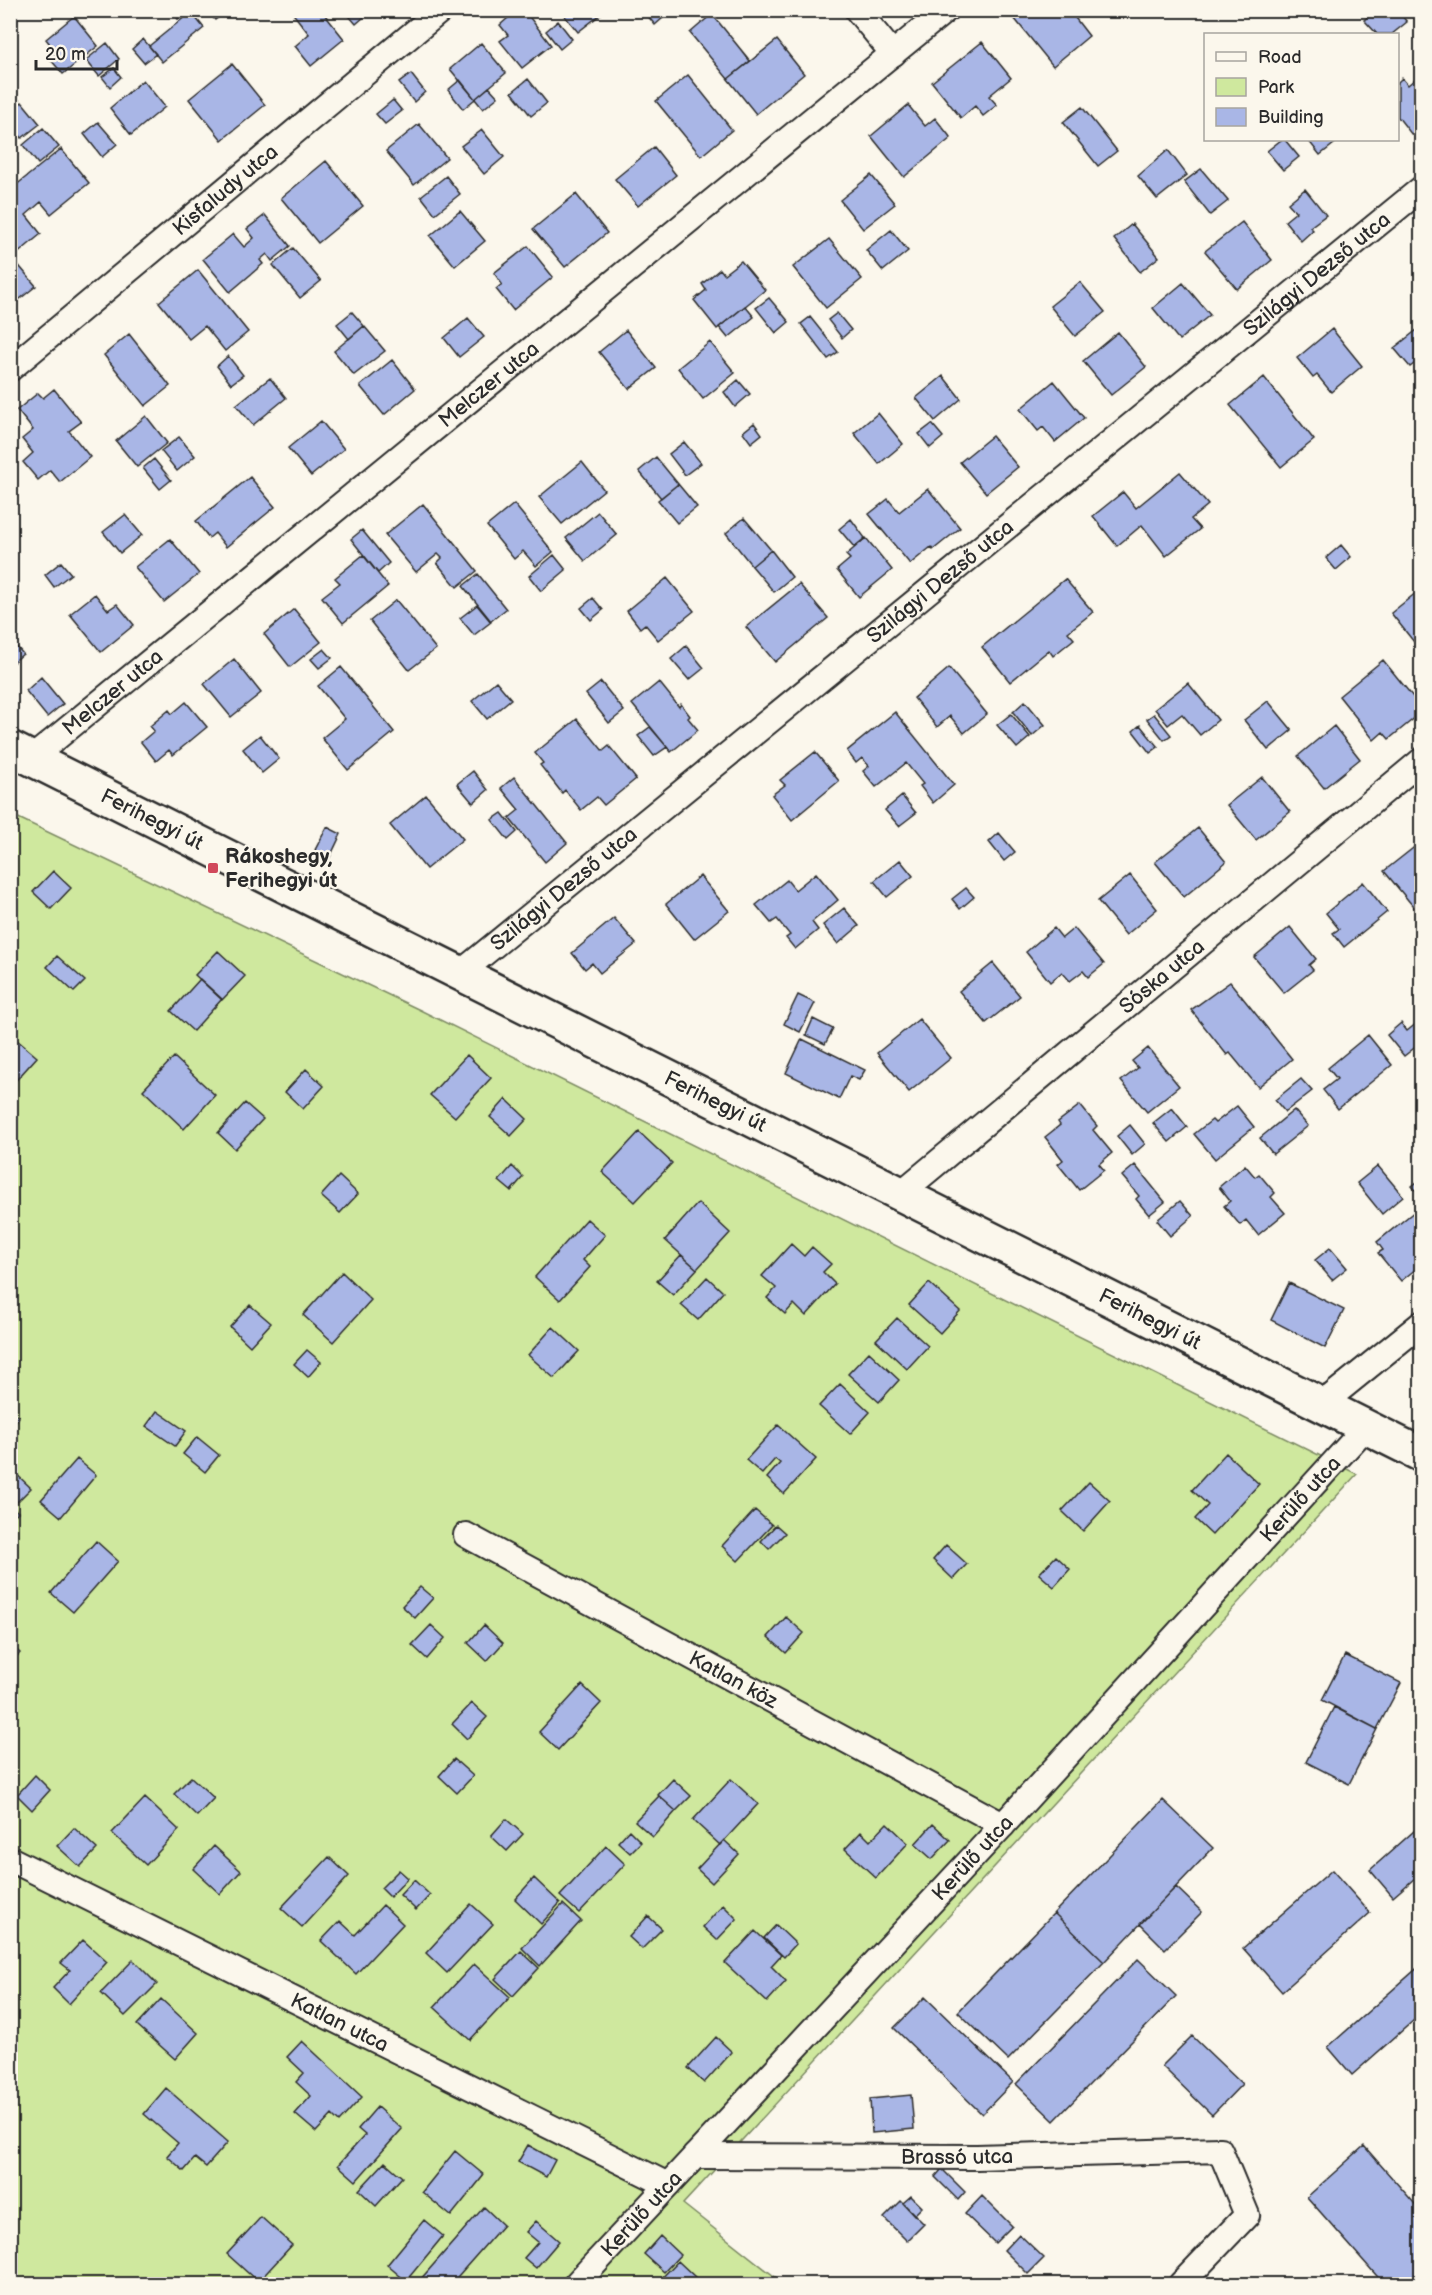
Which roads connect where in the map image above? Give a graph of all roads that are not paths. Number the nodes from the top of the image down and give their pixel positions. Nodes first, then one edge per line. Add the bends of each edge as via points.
1 (441, 10) edge
2 (857, 10) edge
3 (946, 10) edge
4 (893, 54) junction
5 (1422, 188) edge
6 (10, 369) edge
7 (21, 754) edge
8 (1422, 760) edge
9 (459, 974) junction
10 (902, 1193) junction
11 (1422, 1323) edge
12 (1322, 1404) junction
13 (1366, 1427) junction
14 (1422, 1455) edge
15 (466, 1535) dead end
16 (1003, 1825) junction
17 (10, 1859) edge
18 (694, 2156) junction
19 (668, 2185) junction
20 (576, 2284) edge
21 (1181, 2284) edge

1 - 6 street, Kisfaludy utca
2 - 4 street
3 - 4 street, Melczer utca
4 - 7 street, Melczer utca
5 - 9 street, Szilágyi Dezső utca
7 - 9 main road, Ferihegyi út
8 - 10 street, Sóska utca
9 - 10 main road, Ferihegyi út
10 - 12 main road, Ferihegyi út
11 - 12 street
12 - 13 main road, Ferihegyi út
13 - 14 main road, Ferihegyi út
13 - 16 street, Kerülő utca
15 - 16 street, Katlan köz
16 - 18 street, Kerülő utca
17 - 19 street, Katlan utca
18 - 19 street, Kerülő utca
18 - 21 street, Brassó utca via 977,2157 1220,2150 1247,2215
19 - 20 street, Kerülő utca

